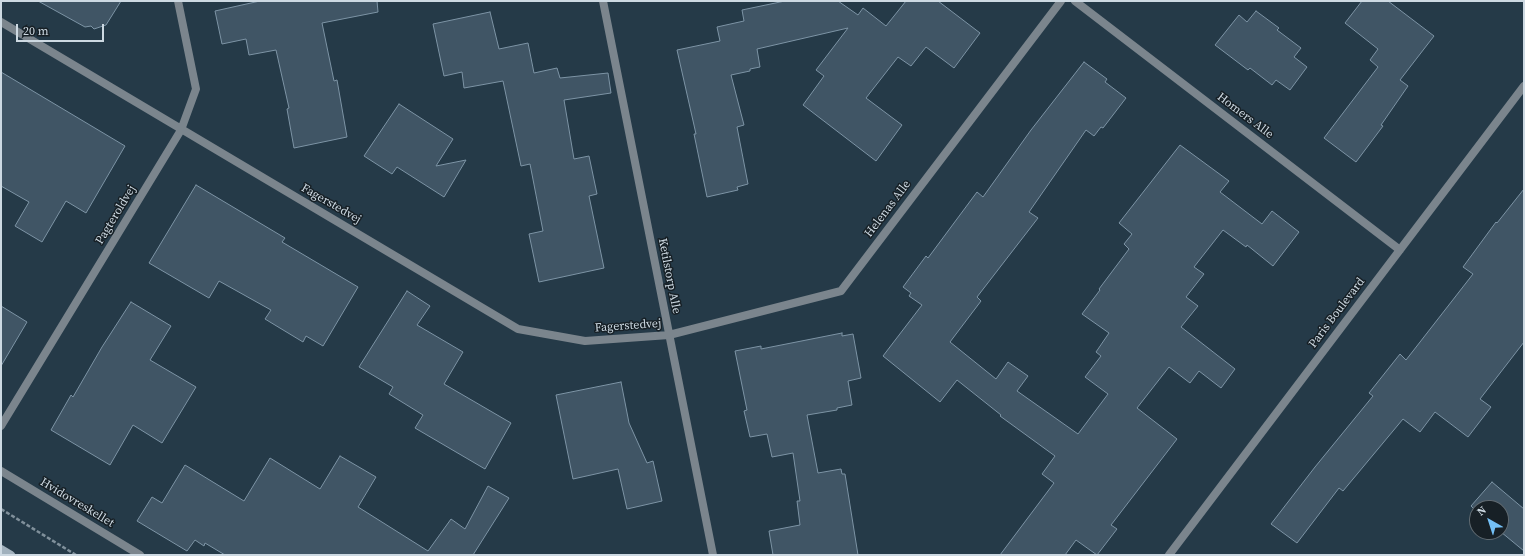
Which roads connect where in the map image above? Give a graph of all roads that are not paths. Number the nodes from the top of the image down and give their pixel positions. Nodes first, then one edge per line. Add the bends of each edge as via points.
1 (178, 1) edge
2 (603, 1) edge
3 (1061, 1) edge
4 (1075, 1) edge
5 (1, 22) edge
6 (1524, 86) edge
7 (181, 130) junction
8 (1400, 250) junction
9 (669, 335) junction
10 (1, 426) edge
11 (1, 471) edge
12 (1, 549) edge
13 (11, 555) edge
14 (140, 555) edge
15 (713, 555) edge
16 (1169, 555) edge

1 - 7 street, Pagteroldvej via 196,88
2 - 9 street, Ketilstorp Alle
3 - 9 street, Helenas Alle via 841,291
4 - 8 street, Homers Alle
5 - 7 street, Fagerstedvej
6 - 8 street, Paris Boulevard
7 - 9 street, Fagerstedvej via 518,329 585,341
7 - 10 street, Pagteroldvej
8 - 16 street, Paris Boulevard
9 - 15 street, Ketilstorp Alle
11 - 14 street, Hvidovreskellet
12 - 13 street

